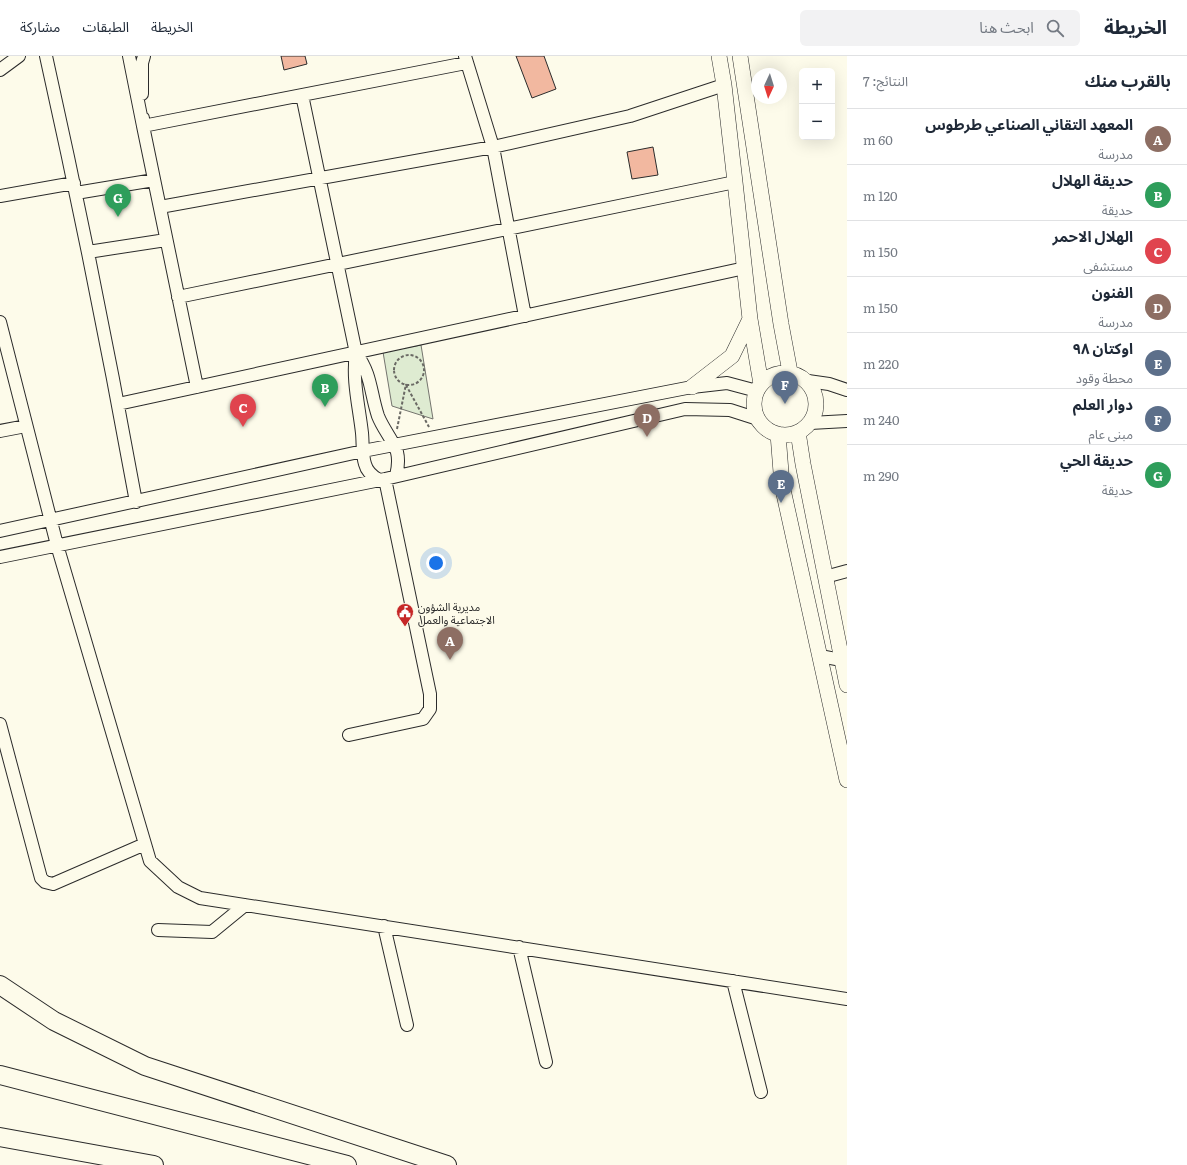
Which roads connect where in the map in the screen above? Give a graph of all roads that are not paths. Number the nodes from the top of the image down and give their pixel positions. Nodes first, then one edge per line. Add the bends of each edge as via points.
1 (19, 56) edge
2 (46, 56) edge
3 (129, 56) edge
4 (144, 56) edge
5 (719, 56) edge
6 (740, 56) edge
7 (465, 59) edge
8 (0, 70) edge
9 (724, 85) junction
10 (302, 95) junction
11 (143, 126) junction
12 (492, 147) junction
13 (320, 179) junction
14 (154, 180) junction
15 (736, 182) junction
16 (75, 188) junction
17 (0, 196) edge
18 (160, 207) junction
19 (508, 229) junction
20 (166, 240) junction
21 (88, 252) junction
22 (338, 264) junction
23 (745, 268) junction
24 (178, 297) junction
25 (525, 316) junction
26 (750, 320) junction
27 (0, 322) edge
28 (356, 353) junction
29 (790, 372) junction
30 (808, 381) junction
31 (197, 387) junction
32 (692, 387) junction
33 (759, 387) junction
34 (847, 390) edge
35 (118, 404) junction
36 (758, 420) junction
37 (847, 421) edge
38 (26, 426) junction
39 (804, 428) junction
40 (0, 431) edge
41 (778, 434) junction
42 (394, 446) junction
43 (363, 451) junction
44 (387, 478) junction
45 (136, 502) junction
46 (51, 521) junction
47 (0, 531) edge
48 (57, 545) junction
49 (0, 557) edge
50 (847, 572) edge
51 (825, 577) junction
52 (820, 656) junction
53 (844, 660) edge
54 (847, 685) edge
55 (0, 724) edge
56 (349, 735) dead end
57 (847, 780) edge
58 (145, 844) junction
59 (245, 905) junction
60 (384, 926) junction
61 (158, 930) dead end
62 (519, 947) junction
63 (733, 981) junction
64 (0, 985) edge
65 (847, 999) edge
66 (407, 1025) dead end
67 (546, 1062) dead end
68 (0, 1075) edge
69 (761, 1092) dead end
70 (0, 1138) edge
71 (154, 1165) edge
72 (347, 1165) edge
73 (447, 1165) edge

1 - 8 street
2 - 16 street
3 - 11 street
4 - 11 street
5 - 9 main road
6 - 29 main road
7 - 10 street
7 - 12 street
9 - 12 street via 630,116
9 - 15 main road
10 - 11 street
10 - 13 street
11 - 14 street
12 - 13 street
12 - 19 street
13 - 18 street
13 - 22 street
14 - 16 street
14 - 18 street
15 - 19 street
15 - 23 main road
16 - 17 street
16 - 21 street
18 - 20 street
19 - 22 street
19 - 25 street
20 - 21 street
20 - 24 street
21 - 35 street
22 - 24 street
22 - 28 street
23 - 25 street
23 - 26 main road
24 - 31 street
25 - 28 street
26 - 32 main road via 732,356
26 - 33 main road
27 - 38 street
28 - 31 street
28 - 42 street via 368,375 383,428
28 - 43 street via 354,378
29 - 30 main road
29 - 33 main road via 774,374
30 - 34 street
30 - 39 main road via 813,389 816,407 814,417
31 - 35 street
32 - 33 street via 727,383
32 - 42 street
33 - 36 main road via 754,401
35 - 45 street
36 - 41 main road via 770,431
36 - 44 street via 730,410 685,409
37 - 39 street
38 - 40 street
38 - 46 street
39 - 41 main road via 788,435
39 - 51 main road via 803,464
41 - 52 main road via 782,485
42 - 43 street
42 - 44 street via 398,463
43 - 44 street via 367,469 374,477
43 - 45 street
44 - 48 street
44 - 56 street via 430,694 430,709 423,719
45 - 46 street
46 - 47 street
46 - 48 street
48 - 49 street
48 - 58 street
50 - 51 street
51 - 53 main road
52 - 53 street
52 - 57 main road
53 - 54 main road
55 - 58 street via 41,878 45,882 53,884
58 - 59 street via 150,861 178,887 200,898
59 - 60 street
59 - 61 street via 212,932
60 - 62 street
60 - 66 street
62 - 63 street
62 - 67 street
63 - 65 street
63 - 69 street
64 - 73 highway via 54,1021 145,1066
68 - 72 highway
70 - 71 highway

